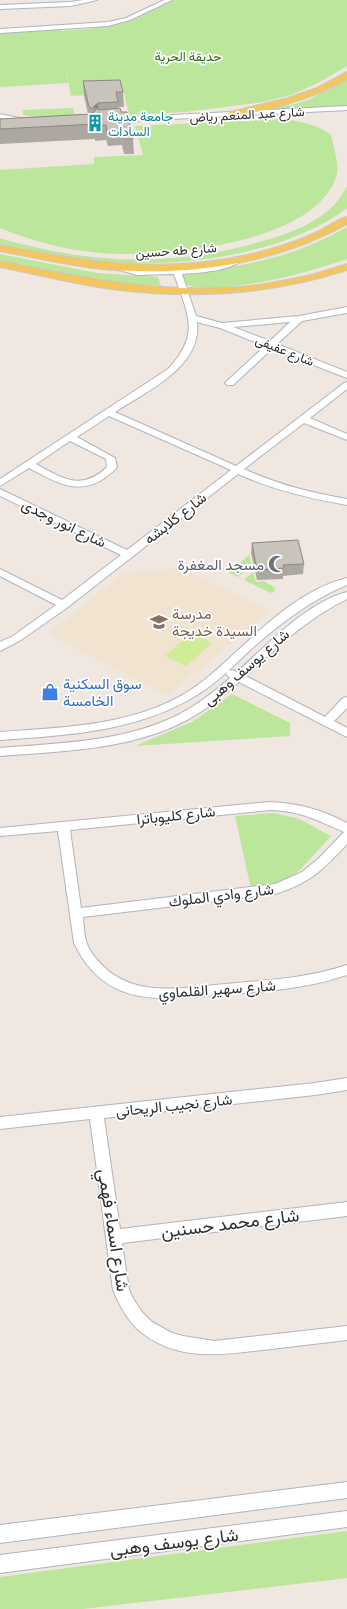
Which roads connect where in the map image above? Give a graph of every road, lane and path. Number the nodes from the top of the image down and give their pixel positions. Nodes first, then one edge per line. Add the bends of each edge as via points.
1 (31, 0) edge
2 (94, 0) edge
3 (169, 0) edge
4 (0, 7) edge
5 (15, 7) junction
6 (0, 31) edge
7 (347, 75) edge
8 (347, 108) edge
9 (0, 110) edge
10 (333, 111) junction
11 (347, 113) edge
12 (233, 114) junction
13 (0, 116) edge
14 (347, 220) edge
15 (0, 248) edge
16 (239, 258) junction
17 (0, 264) edge
18 (119, 267) junction
19 (347, 267) edge
20 (177, 271) junction
21 (184, 291) junction
22 (347, 310) edge
23 (191, 317) junction
24 (299, 319) junction
25 (223, 326) junction
26 (194, 333) junction
27 (271, 345) junction
28 (347, 375) edge
29 (230, 383) dead end
30 (347, 385) edge
31 (108, 412) junction
32 (303, 419) junction
33 (70, 437) junction
34 (347, 437) edge
35 (29, 464) junction
36 (238, 470) junction
37 (0, 483) edge
38 (0, 492) edge
39 (347, 502) edge
40 (128, 555) junction
41 (0, 572) edge
42 (347, 581) edge
43 (347, 595) edge
44 (64, 604) junction
45 (0, 647) edge
46 (222, 669) junction
47 (238, 678) junction
48 (347, 701) edge
49 (326, 722) junction
50 (347, 733) edge
51 (0, 736) edge
52 (0, 752) edge
53 (63, 826) junction
54 (347, 829) edge
55 (0, 832) edge
56 (347, 836) edge
57 (76, 913) junction
58 (347, 970) edge
59 (347, 1084) edge
60 (96, 1113) junction
61 (0, 1123) edge
62 (347, 1209) edge
63 (114, 1237) junction
64 (347, 1333) edge
65 (347, 1490) edge
66 (347, 1519) edge
67 (0, 1534) edge
68 (0, 1564) edge

1 - 5 street
2 - 5 street via 77,4
3 - 6 street via 128,20 108,24
4 - 5 street
7 - 12 main road via 298,98
8 - 10 street, شارع عبد المنعم رياض
9 - 13 street via 34,121
10 - 11 street, شارع عبد المنعم رياض
10 - 12 street, شارع عبد المنعم رياض
10 - 12 street, شارع عبد المنعم رياض via 107,123
14 - 16 main road, شارع طه حسين via 322,234 294,244
15 - 18 main road, شارع طه حسين via 69,262
16 - 18 main road, شارع طه حسين via 177,266
16 - 20 street via 226,266
17 - 21 main road via 102,284
18 - 20 street via 136,272
19 - 21 main road via 275,285
20 - 21 street
21 - 23 street
22 - 24 street
23 - 25 street
23 - 26 street
24 - 25 street
24 - 27 street
25 - 26 street
25 - 27 street, شارع عفيفى
26 - 31 street via 190,348 177,365
27 - 28 street, شارع عفيفى
27 - 29 street
30 - 32 street, شارع كلابشه
31 - 33 street
31 - 36 street
32 - 34 street
32 - 36 street, شارع كلابشه
33 - 35 street
33 - 35 street via 110,458 112,467 109,471 92,483 78,485 67,483
35 - 37 street
36 - 39 street via 291,491
36 - 40 street, شارع كلابشه
38 - 40 street, شارع انور وجدى
40 - 44 street, شارع كلابشه
41 - 44 street
42 - 46 street, شارع يوسف وهبى via 293,608
43 - 47 street, شارع يوسف وهبى via 296,623
44 - 45 street, شارع كلابشه via 30,631
46 - 47 street
46 - 51 street, شارع يوسف وهبى via 206,684 180,701 132,720 87,729
47 - 49 street
47 - 52 street, شارع يوسف وهبى via 194,711 146,733 100,744
48 - 49 street
49 - 50 street
53 - 54 street, شارع كليوباترا via 280,806 320,814
53 - 55 street, شارع كليوباترا
53 - 57 street, شارع سهير القلماوي
56 - 57 street, شارع وادي الملوك via 312,873 286,886
57 - 58 street, شارع سهير القلماوي via 80,943 95,968 122,986 145,993 298,983
59 - 60 street, شارع نجيب الريحانى via 315,1090
60 - 61 street, شارع نجيب الريحانى
60 - 63 street, شارع اسماء فهمي
62 - 63 street, شارع محمد حسنين
63 - 64 street, شارع اسماء فهمي via 121,1290 126,1302 141,1322 161,1337 173,1342 214,1348
65 - 67 street, شارع يوسف وهبى
66 - 68 street, شارع يوسف وهبى

